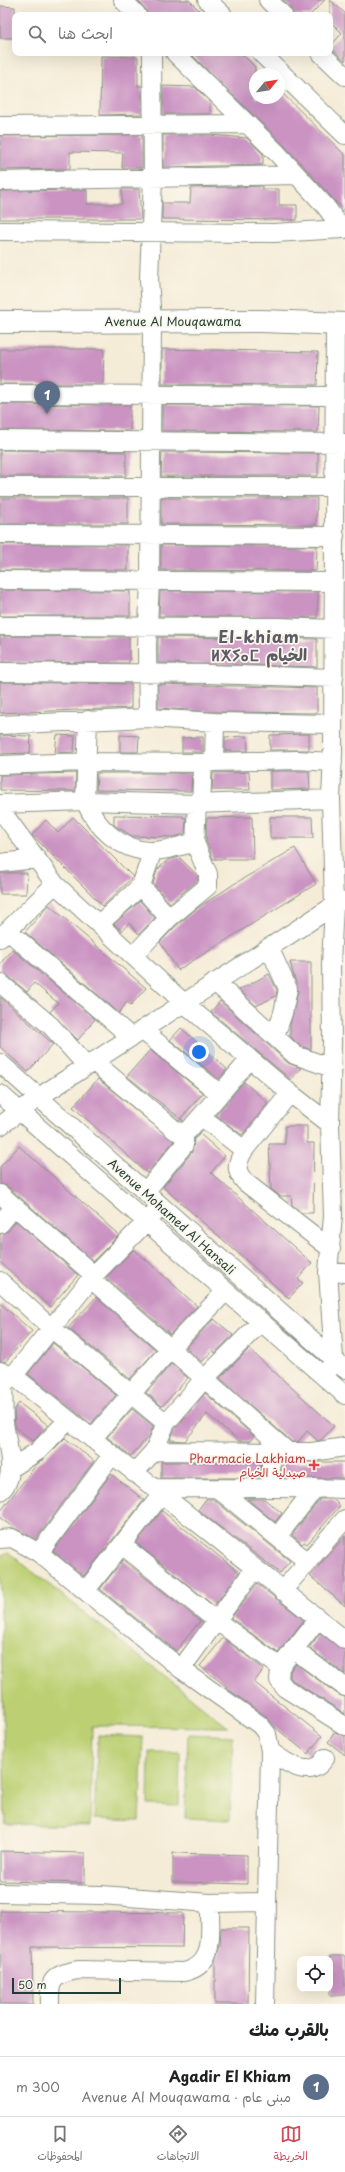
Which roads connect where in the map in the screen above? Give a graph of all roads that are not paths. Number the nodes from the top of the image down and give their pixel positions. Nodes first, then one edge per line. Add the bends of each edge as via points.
1 (123, 0) edge
2 (207, 0) edge
3 (268, 0) edge
4 (134, 12) edge
5 (219, 12) edge
6 (280, 12) edge
7 (152, 56) edge
8 (179, 56) edge
9 (264, 56) edge
10 (324, 56) edge
11 (345, 76) edge
12 (248, 124) junction
13 (152, 125) junction
14 (0, 126) edge
15 (345, 135) edge
16 (296, 175) junction
17 (153, 177) junction
18 (0, 181) edge
19 (344, 229) edge
20 (0, 231) edge
21 (151, 232) junction
22 (0, 322) edge
23 (152, 322) junction
24 (340, 324) edge
25 (0, 394) edge
26 (151, 396) junction
27 (334, 396) junction
28 (0, 440) edge
29 (151, 440) junction
30 (340, 443) edge
31 (0, 487) edge
32 (334, 487) junction
33 (151, 488) junction
34 (0, 534) edge
35 (151, 535) junction
36 (335, 536) junction
37 (0, 580) edge
38 (150, 582) junction
39 (334, 582) junction
40 (0, 626) edge
41 (148, 628) junction
42 (334, 629) junction
43 (337, 669) edge
44 (0, 672) edge
45 (147, 674) junction
46 (148, 718) junction
47 (88, 720) junction
48 (215, 722) junction
49 (333, 724) junction
50 (0, 725) edge
51 (337, 756) edge
52 (86, 762) junction
53 (209, 763) junction
54 (0, 765) edge
55 (330, 799) junction
56 (85, 802) junction
57 (0, 804) edge
58 (199, 804) junction
59 (0, 808) edge
60 (195, 843) junction
61 (150, 852) junction
62 (36, 859) junction
63 (0, 863) edge
64 (55, 884) junction
65 (141, 886) junction
66 (340, 902) edge
67 (169, 918) junction
68 (99, 924) junction
69 (4, 934) edge
70 (269, 947) junction
71 (134, 955) junction
72 (338, 964) edge
73 (215, 982) junction
74 (0, 983) edge
75 (184, 1003) junction
76 (136, 1034) junction
77 (275, 1036) junction
78 (339, 1041) edge
79 (250, 1059) junction
80 (0, 1063) edge
81 (90, 1064) junction
82 (336, 1077) edge
83 (290, 1093) junction
84 (0, 1094) edge
85 (220, 1094) junction
86 (39, 1097) junction
87 (20, 1111) junction
88 (202, 1117) junction
89 (335, 1117) edge
90 (0, 1126) edge
91 (184, 1132) junction
92 (244, 1150) junction
93 (145, 1192) junction
94 (0, 1194) edge
95 (14, 1207) junction
96 (161, 1207) junction
97 (339, 1216) edge
98 (148, 1221) junction
99 (0, 1224) edge
100 (331, 1249) junction
101 (340, 1274) edge
102 (92, 1277) junction
103 (0, 1281) edge
104 (226, 1291) junction
105 (261, 1322) junction
106 (50, 1327) junction
107 (170, 1349) junction
108 (339, 1364) edge
109 (325, 1377) junction
110 (204, 1378) junction
111 (4, 1379) edge
112 (131, 1394) junction
113 (345, 1396) edge
114 (68, 1420) junction
115 (2, 1423) edge
116 (166, 1423) junction
117 (92, 1439) junction
118 (345, 1447) edge
119 (154, 1451) junction
120 (279, 1452) junction
121 (112, 1455) junction
122 (6, 1460) edge
123 (134, 1473) junction
124 (271, 1487) junction
125 (315, 1488) junction
126 (218, 1489) junction
127 (345, 1489) edge
128 (0, 1491) edge
129 (158, 1491) junction
130 (345, 1519) edge
131 (278, 1537) junction
132 (0, 1539) edge
133 (122, 1545) junction
134 (39, 1553) junction
135 (308, 1562) junction
136 (255, 1568) junction
137 (86, 1590) junction
138 (282, 1590) junction
139 (318, 1619) junction
140 (217, 1621) junction
141 (342, 1632) edge
142 (293, 1649) junction
143 (280, 1668) junction
144 (181, 1669) junction
145 (345, 1687) edge
146 (345, 1726) edge
147 (270, 1751) junction
148 (325, 1758) dead end
149 (0, 1893) edge
150 (267, 1902) junction
151 (210, 1903) junction
152 (50, 2004) edge
153 (266, 2004) edge

1 - 4 street
2 - 5 street
3 - 6 street
7 - 13 street
8 - 12 street
9 - 15 street
10 - 11 street
12 - 13 street
12 - 16 street
13 - 14 street
13 - 17 street
16 - 17 street
16 - 19 street
17 - 18 street
17 - 21 street
19 - 21 street via 274,233
20 - 21 street
21 - 23 street via 149,279
22 - 23 street, Avenue Al Mouqawama
23 - 24 street, Avenue Al Mouqawama via 261,321
23 - 26 street
24 - 27 street
25 - 26 street
26 - 27 street
26 - 29 street
27 - 30 street
28 - 29 street
29 - 30 street
29 - 33 street
30 - 32 street
31 - 33 street
32 - 33 street
32 - 36 street
33 - 35 street
34 - 35 street
35 - 36 street
35 - 38 street
36 - 39 street
37 - 38 street
38 - 39 street
38 - 41 street
39 - 42 street
40 - 41 street
41 - 42 street
41 - 45 street
42 - 43 street
43 - 45 street
43 - 49 street
44 - 45 street
45 - 46 street
46 - 47 street
46 - 48 street
47 - 50 street
47 - 52 street
48 - 49 street
48 - 53 street
49 - 51 street
51 - 53 street
51 - 55 street
52 - 53 street
52 - 54 street
52 - 56 street
53 - 58 street
55 - 58 street
55 - 66 street
56 - 57 street
56 - 58 street
56 - 61 street via 95,820 113,837 128,847
58 - 60 street
59 - 62 street
60 - 61 street
60 - 67 street via 208,874 208,886
61 - 65 street
62 - 63 street
62 - 64 street
64 - 68 street
64 - 69 street
65 - 67 street
65 - 68 street
66 - 70 street
66 - 72 street
67 - 71 street
68 - 71 street
69 - 76 street
70 - 73 street
70 - 77 street via 288,990 284,1013
71 - 75 street
72 - 78 street
73 - 75 street
73 - 77 street
74 - 81 street via 51,1026
75 - 76 street
75 - 79 street
76 - 81 street
76 - 85 street
77 - 82 street via 295,1055
78 - 82 street
79 - 83 street
79 - 85 street
80 - 86 street, Avenue Mohamed Al Hansali
81 - 86 street
81 - 91 street via 176,1131
82 - 89 street
83 - 89 street
83 - 92 street
84 - 87 street, Avenue Mohamed Al Hansali
85 - 88 street
86 - 87 street
86 - 93 street, Avenue Mohamed Al Hansali
87 - 90 street
87 - 98 street, Avenue Mohamed Al Hansali
88 - 91 street
88 - 92 street
89 - 97 street
91 - 93 street via 184,1145
92 - 100 street via 237,1165 241,1178
93 - 96 street, Avenue Mohamed Al Hansali
94 - 95 street
95 - 99 street
95 - 102 street
96 - 98 street
96 - 108 street, Avenue Mohamed Al Hansali
97 - 100 street
98 - 102 street
98 - 104 street, Avenue Mohamed Al Hansali
100 - 101 street
101 - 108 street
102 - 106 street
102 - 107 street
103 - 106 street
104 - 105 street, Avenue Mohamed Al Hansali
104 - 107 street
105 - 109 street, Avenue Mohamed Al Hansali
105 - 110 street
106 - 111 street
106 - 112 street
107 - 110 street
107 - 112 street
108 - 109 street
109 - 113 street, Avenue Mohamed Al Hansali
110 - 116 street
110 - 120 street
111 - 114 street
111 - 115 street
112 - 116 street
112 - 117 street
114 - 117 street
114 - 122 street via 38,1451
115 - 122 street
116 - 119 street
117 - 121 street
118 - 120 street via 312,1452
119 - 120 street
119 - 123 street
120 - 124 street
121 - 123 street
121 - 134 street
122 - 128 street via 8,1481
123 - 129 street
124 - 125 street
124 - 126 street
125 - 127 street
125 - 131 street
126 - 129 street
126 - 131 street
129 - 133 street
129 - 136 street
130 - 135 street
131 - 135 street
132 - 134 street via 12,1538
133 - 137 street
133 - 140 street
134 - 137 street
135 - 138 street
136 - 138 street
136 - 140 street
137 - 144 street
138 - 139 street
139 - 141 street
139 - 142 street
140 - 143 street
140 - 144 street
142 - 143 street
142 - 145 street
143 - 146 street via 279,1680 284,1688
144 - 147 street via 260,1725 267,1734
147 - 148 street via 285,1762 303,1769 313,1769 321,1765
147 - 150 street
149 - 151 street via 101,1895
150 - 151 street
150 - 153 street
151 - 152 street via 209,1952 201,1966 184,1972 69,1972 58,1975 49,1986

